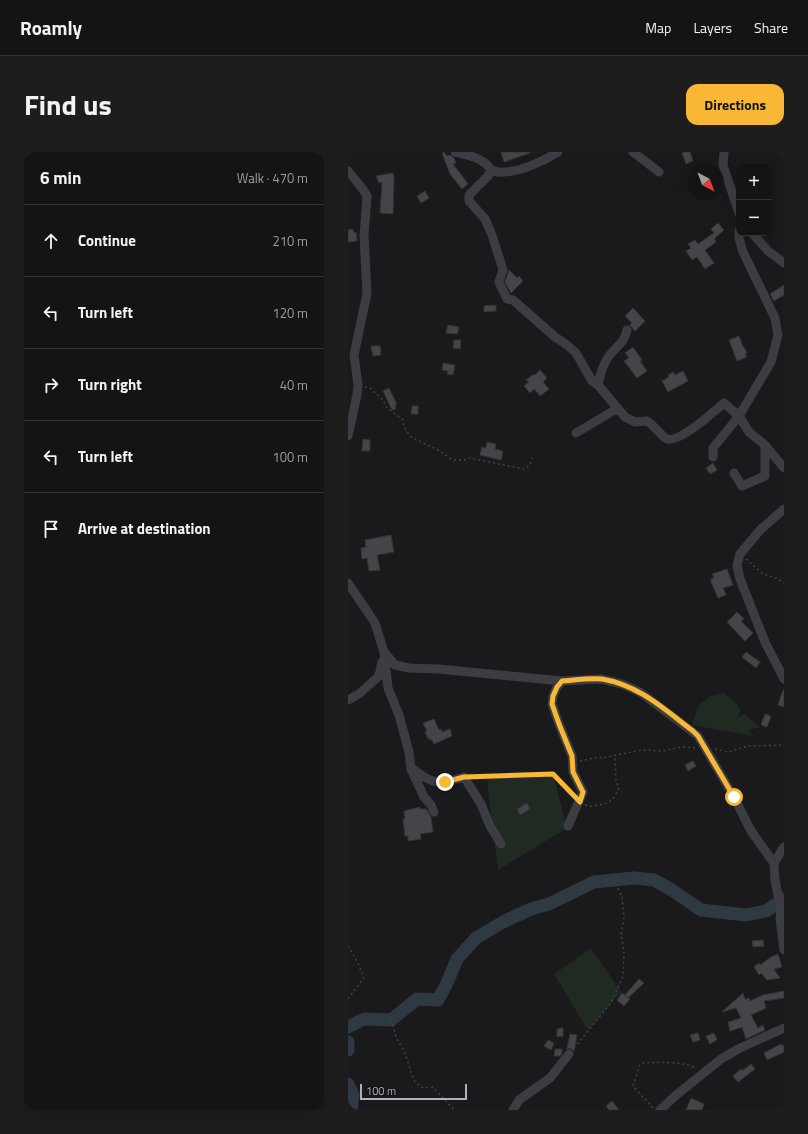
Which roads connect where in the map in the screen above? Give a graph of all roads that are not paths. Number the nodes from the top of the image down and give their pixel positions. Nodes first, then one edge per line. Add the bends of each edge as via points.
1 (455, 152) edge
2 (558, 152) edge
3 (633, 152) edge
4 (724, 152) edge
5 (491, 170) junction
6 (348, 172) edge
7 (659, 172) dead end
8 (736, 204) edge
9 (738, 236) edge
10 (755, 236) edge
11 (784, 264) edge
12 (627, 330) dead end
13 (598, 385) junction
14 (618, 408) junction
15 (739, 416) junction
16 (576, 433) dead end
17 (348, 436) edge
18 (764, 445) junction
19 (713, 457) dead end
20 (784, 468) edge
21 (734, 473) dead end
22 (784, 509) edge
23 (348, 583) edge
24 (384, 652) junction
25 (784, 679) edge
26 (562, 681) junction
27 (348, 700) edge
28 (411, 769) junction
29 (434, 812) dead end
30 (568, 826) dead end
31 (501, 844) dead end
32 (784, 847) edge
33 (774, 863) junction
34 (784, 950) edge
35 (784, 1028) edge
36 (569, 1054) road end
37 (513, 1110) edge
38 (660, 1110) edge

1 - 5 street via 472,156 487,164
2 - 5 street via 519,170
3 - 7 street
4 - 8 street via 723,165
5 - 13 street via 469,195 469,201 485,219 492,235 503,270 498,282 506,299 513,300 576,353 592,380
6 - 17 street via 366,196 364,236 368,293 354,355 358,385
9 - 15 street via 743,252 775,318 778,335 771,362
10 - 11 street
12 - 13 street via 625,338 609,356 600,372
13 - 14 street
14 - 15 street via 635,422 646,421 651,424 668,440 689,431 724,403
14 - 16 street
15 - 18 street via 749,432
15 - 19 street via 713,448
18 - 20 street
18 - 21 street via 765,476 742,486
22 - 25 street via 760,530 740,554 737,565 765,642
23 - 24 street via 375,623
24 - 26 street via 395,665 409,668
24 - 27 street via 379,676
24 - 28 street via 388,688 399,715
26 - 30 street via 555,691 552,704 572,756 573,772 583,792
26 - 33 street via 601,679 622,684 640,692 693,731 734,797 751,831
28 - 29 street
28 - 31 street via 432,782 445,782 464,777
32 - 33 street
33 - 34 street
35 - 38 street via 730,1053
36 - 37 street via 550,1078 519,1100

